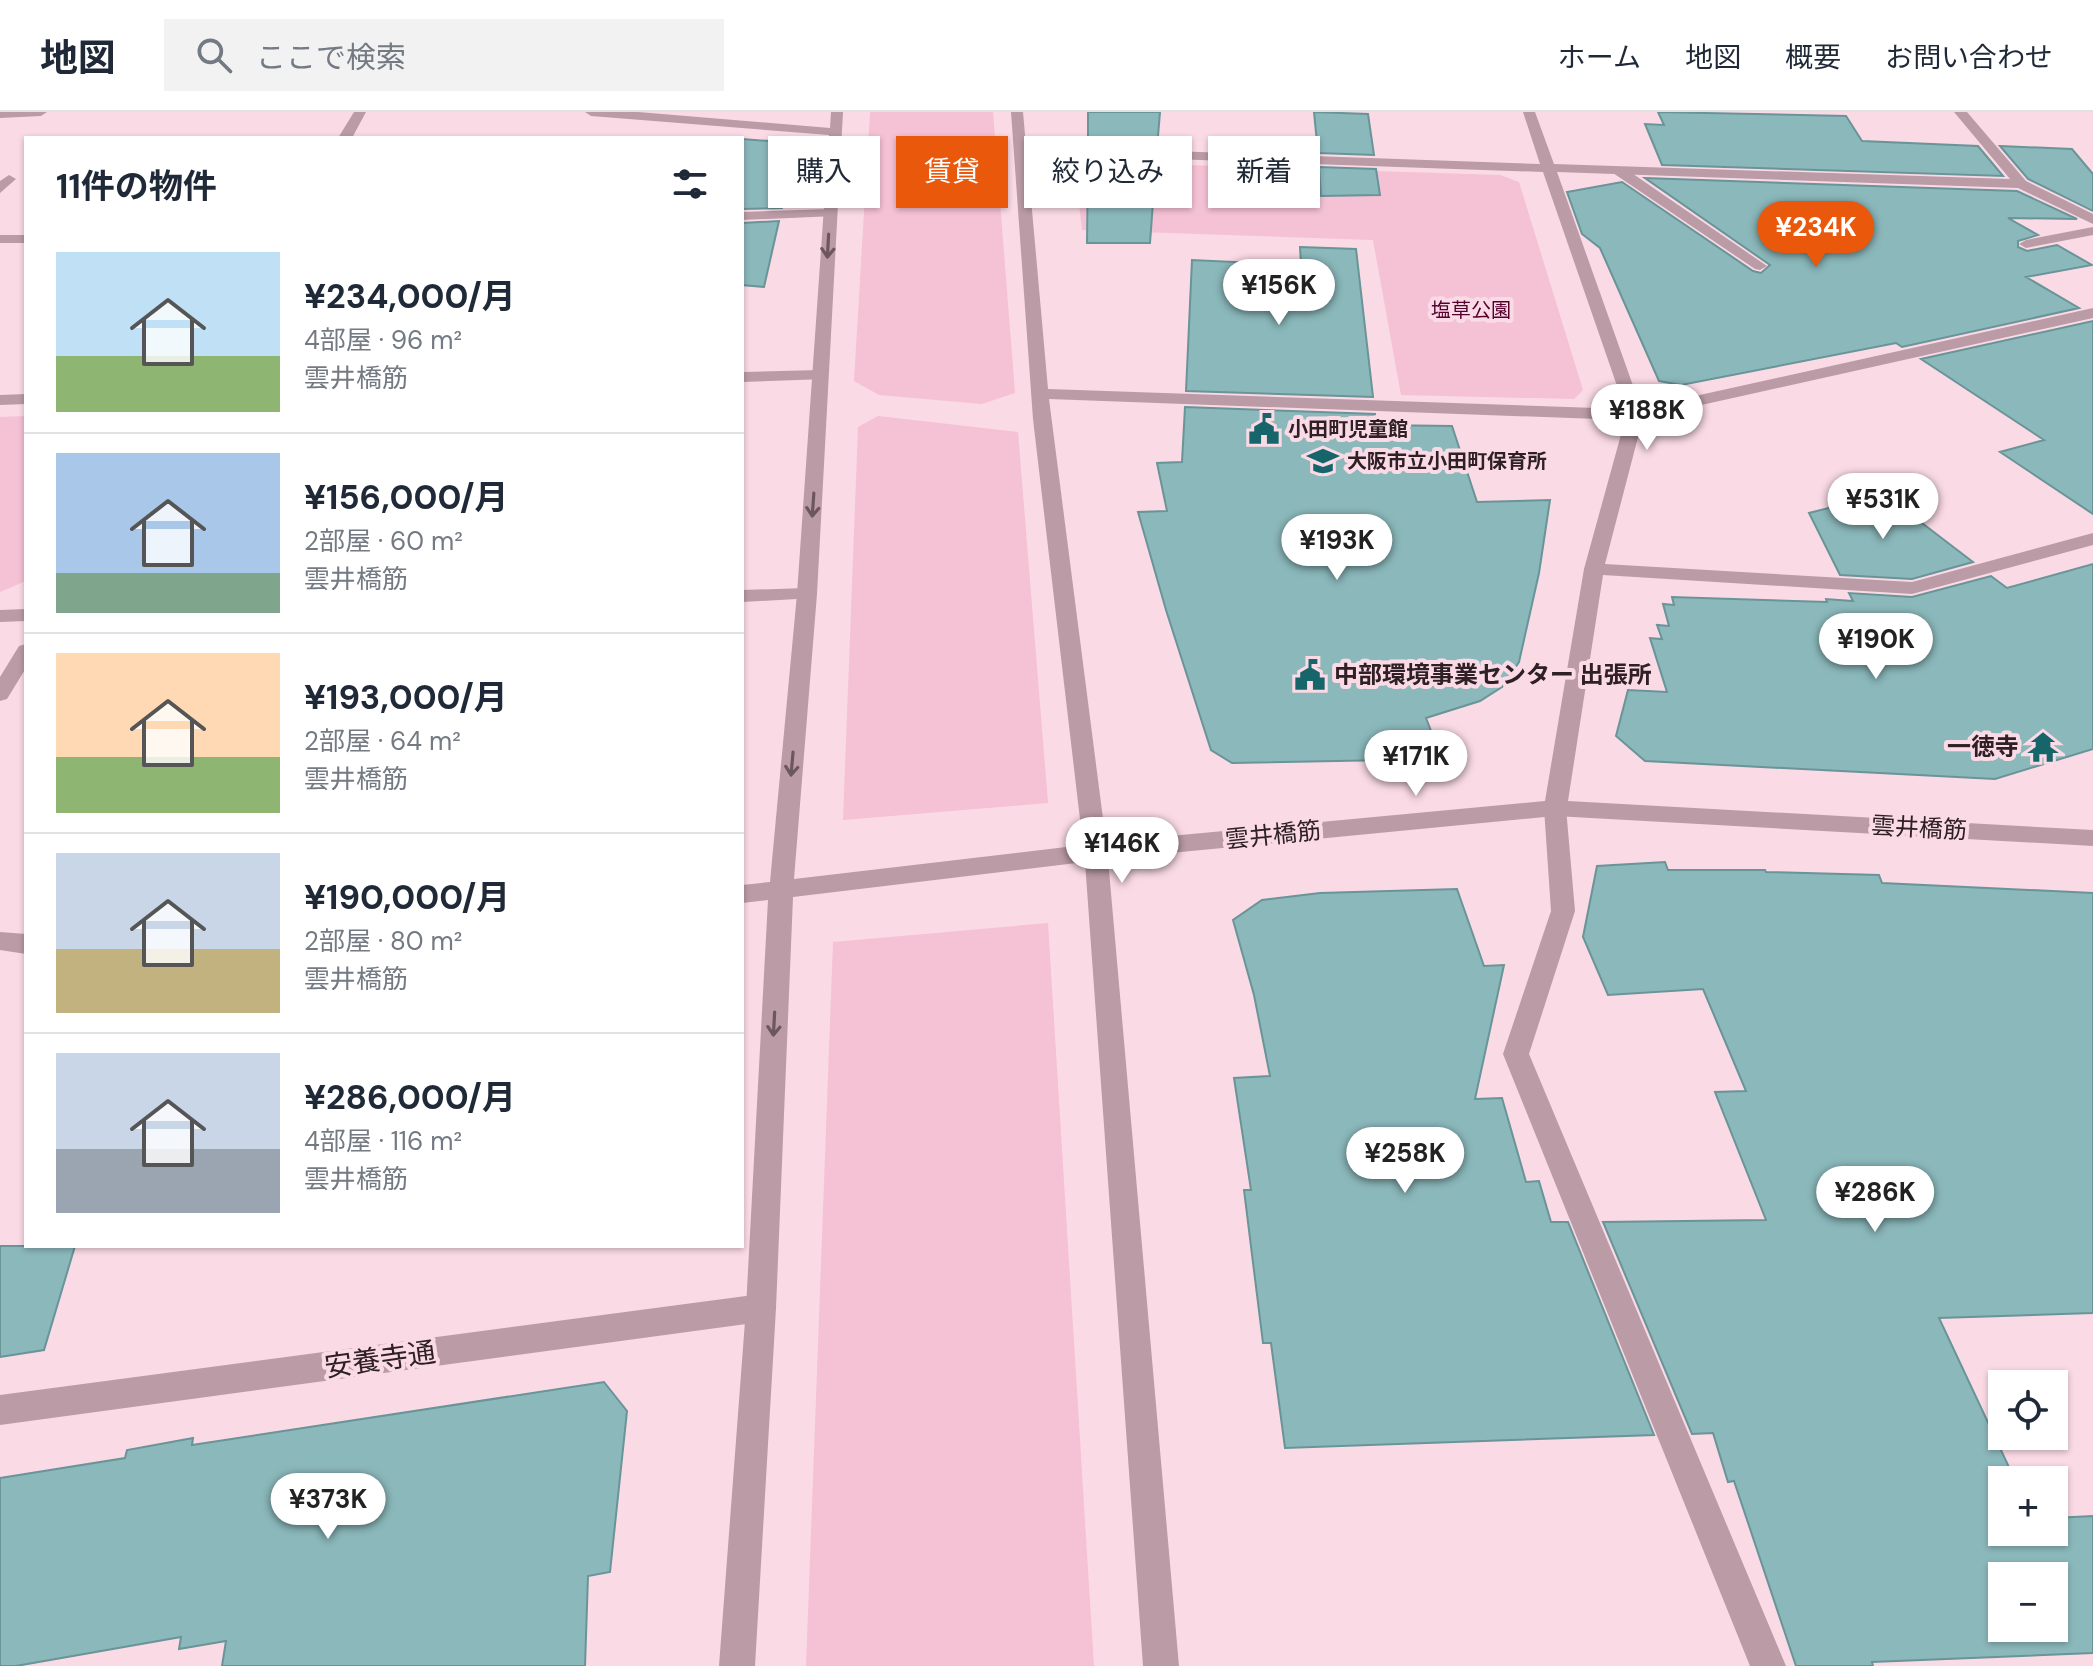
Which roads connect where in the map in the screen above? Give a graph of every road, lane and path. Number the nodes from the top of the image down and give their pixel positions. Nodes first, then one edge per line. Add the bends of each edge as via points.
1 (41, 112) edge
2 (360, 112) edge
3 (591, 112) edge
4 (1017, 112) edge
5 (1529, 112) edge
6 (1960, 112) edge
7 (0, 114) edge
8 (836, 122) edge
9 (346, 136) edge
10 (1022, 150) junction
11 (1547, 167) junction
12 (1618, 170) junction
13 (2021, 184) junction
14 (830, 213) junction
15 (744, 216) edge
16 (2093, 220) edge
17 (2093, 231) edge
18 (0, 239) edge
19 (24, 239) edge
20 (2026, 244) dead end
21 (1760, 266) dead end
22 (2093, 313) edge
23 (820, 375) junction
24 (744, 377) edge
25 (1041, 394) junction
26 (24, 399) edge
27 (0, 400) edge
28 (1635, 415) junction
29 (2093, 539) edge
30 (1594, 569) junction
31 (807, 594) junction
32 (744, 596) edge
33 (24, 615) edge
34 (0, 616) edge
35 (24, 654) edge
36 (0, 694) edge
37 (1555, 808) junction
38 (2093, 838) edge
39 (1096, 852) junction
40 (781, 890) junction
41 (744, 894) edge
42 (0, 941) edge
43 (24, 944) edge
44 (761, 1308) junction
45 (0, 1410) edge
46 (737, 1666) edge
47 (1161, 1666) edge
48 (1768, 1666) edge

1 - 7 street
2 - 9 street
3 - 8 street
4 - 10 street
5 - 11 street
6 - 13 street
8 - 14 street
10 - 11 street
10 - 25 street
11 - 12 street
11 - 28 street
12 - 13 street
12 - 21 street
13 - 16 street
14 - 15 street
14 -> 23 street
17 - 20 street
18 - 19 street
22 - 28 street
23 - 24 street
23 -> 31 street
25 - 28 street
25 - 39 street
26 - 27 street
28 - 30 street
29 - 30 street via 1912,588
30 - 37 street
31 - 32 street
31 -> 40 street
33 - 34 street
35 - 36 street
37 - 38 street, 雲井橋筋
37 - 39 street, 雲井橋筋
37 - 48 street via 1563,911 1516,1054
39 - 40 street, 雲井橋筋
39 - 47 street
40 - 41 street, 雲井橋筋
40 -> 44 street
42 - 43 street
44 - 45 street, 安養寺通
44 - 46 street

